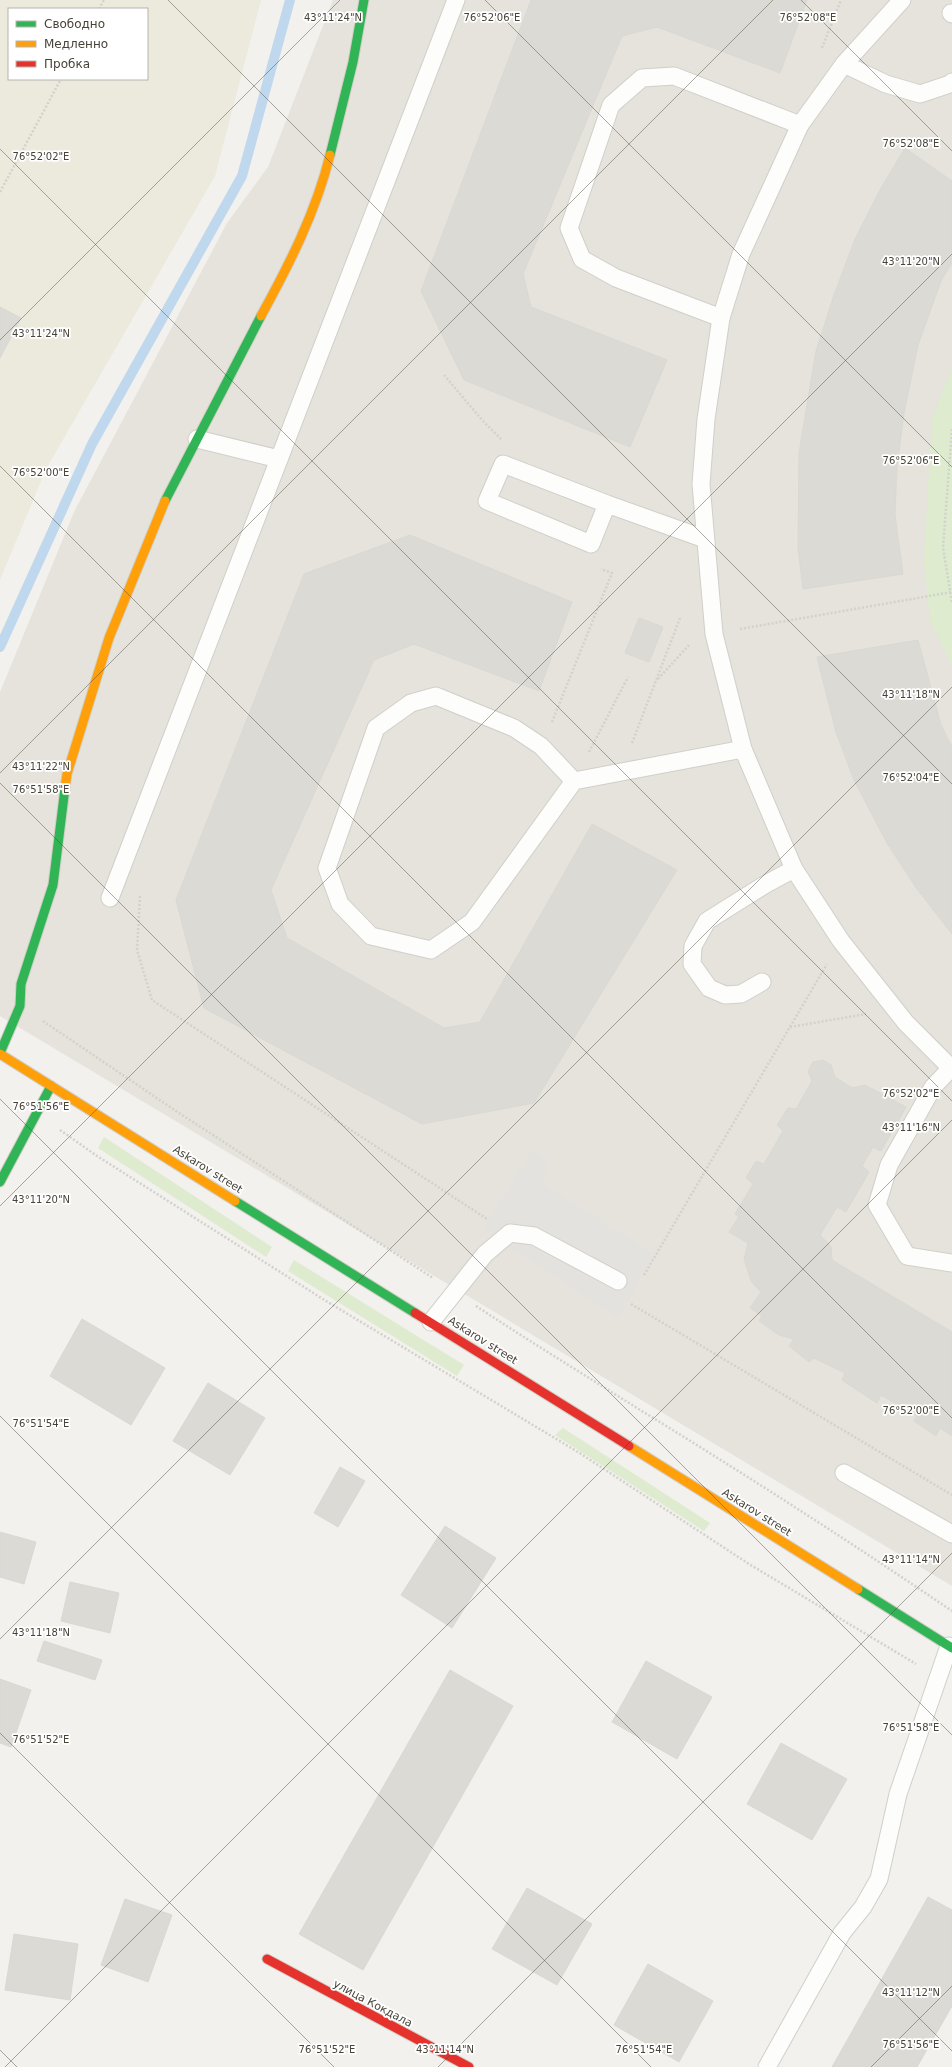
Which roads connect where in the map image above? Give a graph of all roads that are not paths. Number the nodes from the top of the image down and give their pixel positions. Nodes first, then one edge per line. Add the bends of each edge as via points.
1 (364, 0) edge
2 (456, 0) edge
3 (902, 0) edge
4 (844, 64) junction
5 (952, 82) edge
6 (800, 125) junction
7 (721, 318) junction
8 (196, 439) junction
9 (279, 458) junction
10 (607, 504) junction
11 (705, 539) junction
12 (743, 749) junction
13 (574, 780) junction
14 (794, 869) junction
15 (110, 898) dead end
16 (762, 982) dead end
17 (0, 1053) edge
18 (951, 1068) edge
19 (51, 1086) junction
20 (0, 1182) edge
21 (952, 1263) edge
22 (618, 1281) dead end
23 (432, 1322) junction
24 (844, 1473) dead end
25 (952, 1534) edge
26 (950, 1647) edge
27 (267, 1959) dead end
28 (468, 2067) edge
29 (767, 2067) edge

1 - 8 street via 353,62 324,180 290,263
2 - 9 lane
3 - 4 lane
4 - 5 lane via 886,84 920,94
4 - 6 lane
6 - 7 lane via 741,254
6 - 7 lane via 674,76 642,78 611,105 568,228 582,259 616,278
7 - 11 lane via 706,419 701,484
8 - 9 lane
8 - 17 street via 170,488 109,638 67,774 52,885 21,984 20,1006
9 - 15 lane
10 - 10 lane via 503,464 487,501 591,544
10 - 11 lane
11 - 12 lane via 714,634
12 - 13 lane
12 - 14 lane
13 - 13 lane via 472,922 431,950 371,936 340,904 327,868 376,728 411,703 436,696 514,728 541,746
14 - 16 lane via 707,921 692,946 692,964 708,988 724,995 741,994
14 - 18 lane via 850,953 906,1023
17 - 19 street, Askarov street
18 - 21 lane via 933,1087 889,1165 877,1205 907,1256
19 - 20 street via 38,1115
19 - 23 street, Askarov street
22 - 23 lane via 534,1236 510,1233 485,1254
23 - 26 street, Askarov street
24 - 25 lane
26 - 29 lane via 898,1794 879,1879 863,1906 842,1933
27 - 28 street, улица Кокдала

